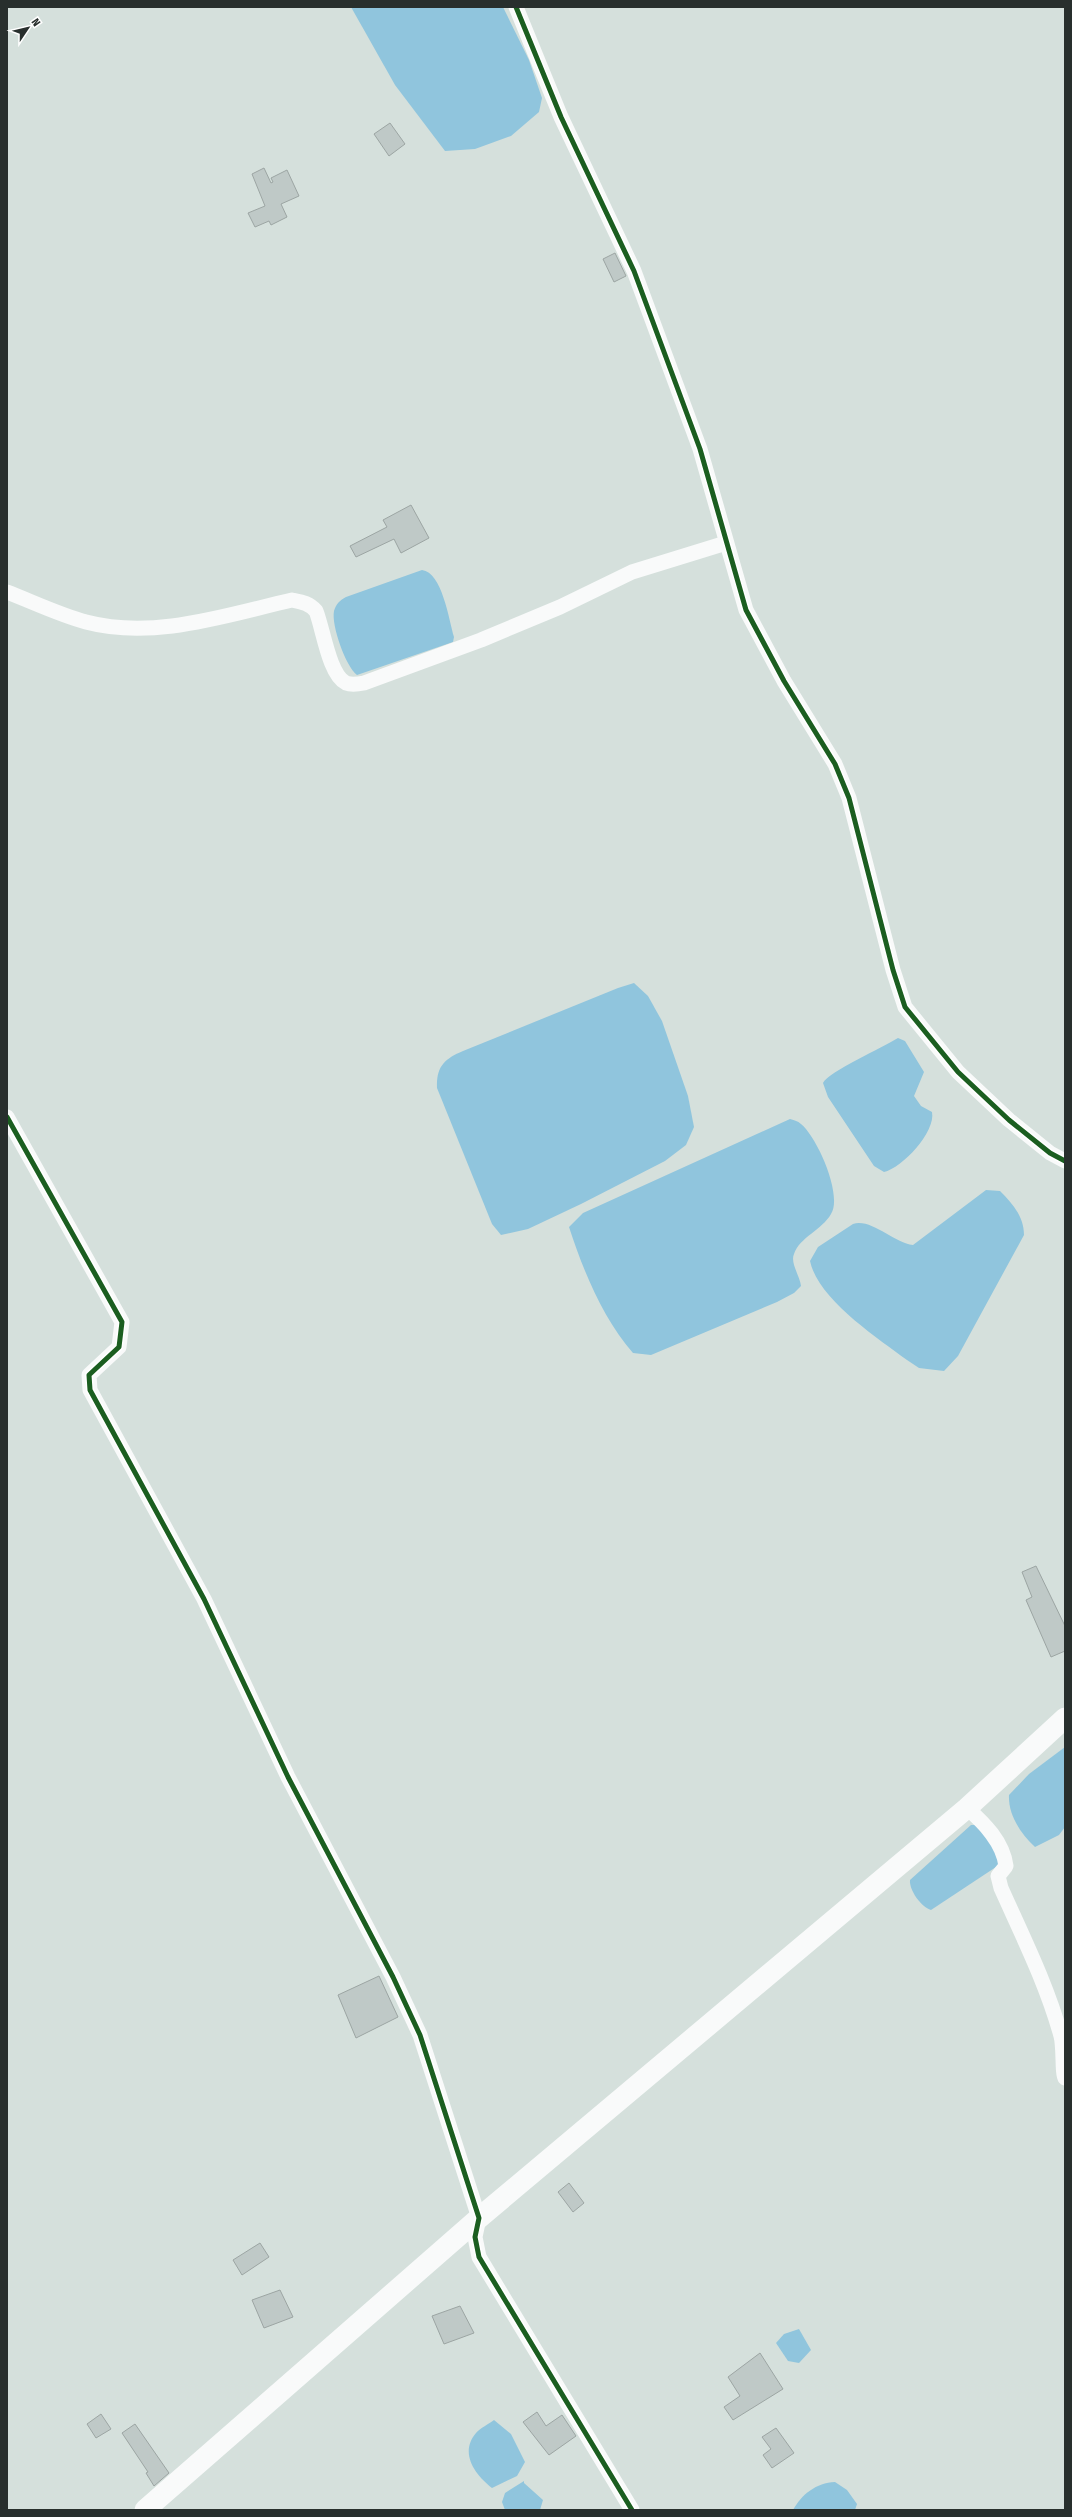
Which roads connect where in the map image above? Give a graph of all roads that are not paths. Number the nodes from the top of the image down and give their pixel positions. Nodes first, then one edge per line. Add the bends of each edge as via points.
1 (516, 7) edge
2 (726, 543) junction
3 (7, 592) edge
4 (7, 1117) edge
5 (1065, 1161) edge
6 (1065, 1718) edge
7 (967, 1808) junction
8 (1065, 2078) edge
9 (479, 2218) junction
10 (145, 2510) edge
11 (632, 2510) edge

1 - 2 street via 561,118 634,271 700,449
2 - 3 street via 632,572 560,607 481,640 364,683 351,684 337,675 320,620 313,608 306,603 292,600 201,621 145,628 117,628 86,622
2 - 5 street via 746,610 784,681 835,764 849,798 893,970 905,1007 958,1072 1009,1120 1050,1153
4 - 9 street via 122,1322 119,1347 89,1375 90,1390 204,1599 288,1777 393,1977 420,2035
6 - 7 main road
7 - 8 street via 986,1826 1004,1856 1006,1866 998,1876 1001,1888 1046,1992 1061,2034
7 - 9 main road
9 - 10 main road
9 - 11 street via 476,2247 483,2266

